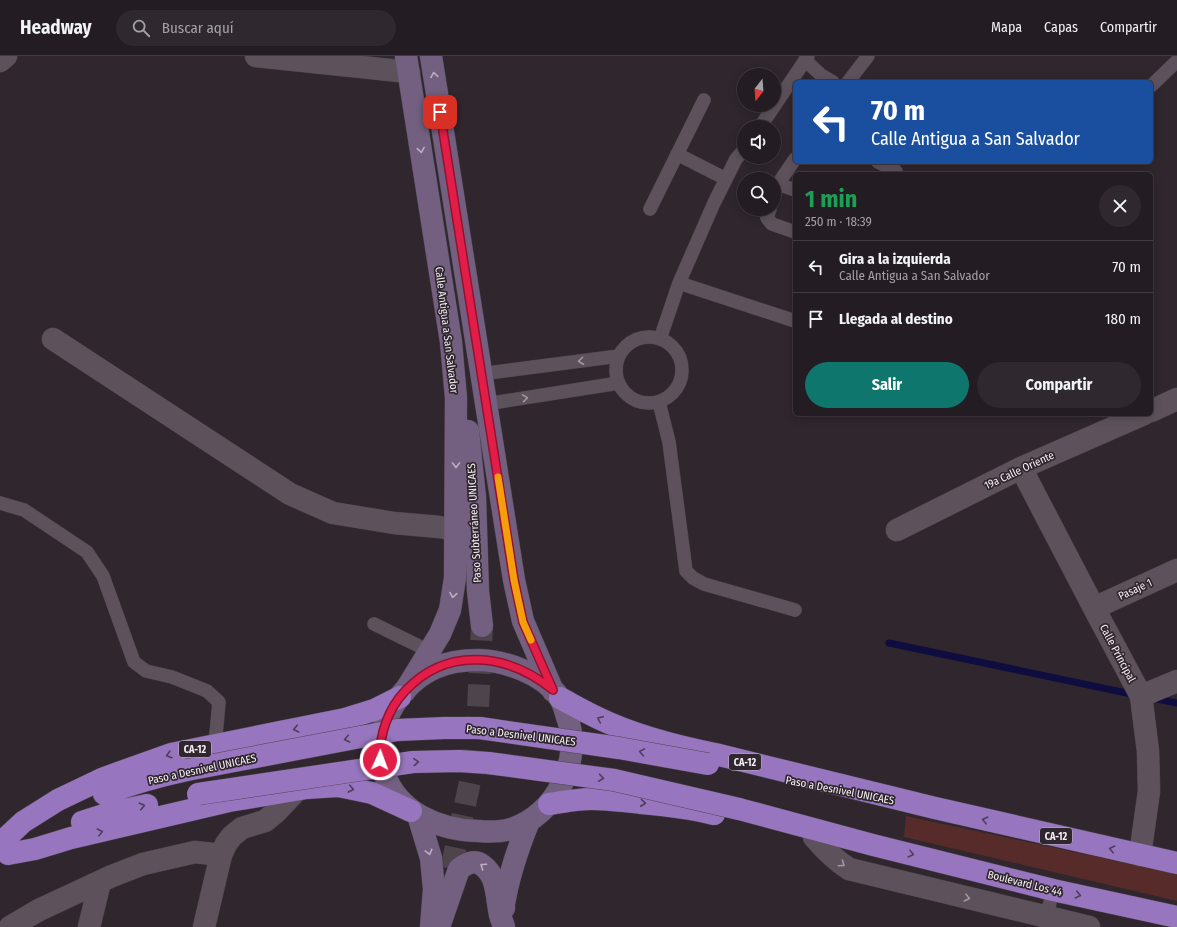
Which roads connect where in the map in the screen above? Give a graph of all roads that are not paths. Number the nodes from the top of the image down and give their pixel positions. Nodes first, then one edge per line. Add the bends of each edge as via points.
1 (6, 56) edge
2 (256, 56) edge
3 (431, 56) edge
4 (868, 56) edge
5 (807, 58) edge
6 (0, 61) edge
7 (1177, 61) edge
8 (407, 64) edge
9 (830, 80) edge
10 (850, 80) edge
11 (1153, 84) edge
12 (704, 100) dead end
13 (765, 120) edge
14 (677, 154) junction
15 (737, 158) edge
16 (793, 162) edge
17 (882, 164) edge
18 (896, 172) edge
19 (726, 179) junction
20 (781, 180) edge
21 (781, 185) edge
22 (793, 189) edge
23 (650, 209) dead end
24 (768, 216) edge
25 (793, 231) edge
26 (679, 283) junction
27 (793, 320) edge
28 (53, 339) dead end
29 (660, 339) junction
30 (619, 356) junction
31 (480, 374) junction
32 (619, 383) junction
33 (456, 398) junction
34 (1177, 399) edge
35 (659, 402) junction
36 (486, 404) junction
37 (1153, 410) edge
38 (1139, 416) edge
39 (1021, 468) junction
40 (0, 503) edge
41 (456, 530) junction
42 (898, 530) dead end
43 (1177, 570) edge
44 (1094, 608) junction
45 (794, 610) dead end
46 (374, 624) dead end
47 (482, 626) tunnel mouth
48 (429, 651) junction
49 (449, 663) junction
50 (1177, 681) edge
51 (402, 694) junction
52 (557, 694) junction
53 (1141, 696) junction
54 (215, 745) junction
55 (296, 790) junction
56 (229, 801) junction
57 (549, 804) junction
58 (935, 808) junction
59 (414, 813) junction
60 (529, 820) junction
61 (814, 837) junction
62 (873, 845) junction
63 (4, 848) edge
64 (221, 855) junction
65 (1140, 855) junction
66 (1177, 863) edge
67 (451, 869) tunnel mouth
68 (100, 882) junction
69 (1053, 890) junction
70 (1177, 918) edge
71 (1045, 922) edge
72 (10, 927) edge
73 (89, 927) edge
74 (204, 927) edge
75 (431, 927) edge
76 (436, 927) edge
77 (439, 927) edge
78 (506, 927) edge
79 (1089, 927) edge

1 - 6 street
2 - 8 street
31 -> 3 main road
4 - 10 lane
5 - 9 lane via 821,75
5 - 13 lane
7 - 11 lane
8 -> 33 main road, Calle Antigua a San Salvador via 450,342
12 - 14 lane
14 - 19 lane
14 - 23 lane
15 - 19 lane
16 - 20 lane
17 - 18 lane
19 - 26 lane
21 - 22 lane
24 - 25 lane via 772,224
26 - 27 lane
26 - 29 lane
28 - 41 street via 290,494 333,513
29 - 30 lane via 641,338 632,342
29 - 35 lane via 675,349 680,357 682,376 674,392
30 -> 31 lane
30 - 32 lane via 616,374
31 - 36 main road
32 - 35 lane via 631,398 640,402
36 -> 32 lane
33 -> 41 main road, Calle Antigua a San Salvador
33 - 47 main road, Paso Subterráneo UNICAES via 468,428 475,497 478,591
34 - 37 street
35 - 45 lane via 669,442 686,571 704,584
36 - 52 main road via 523,622
38 - 39 street, 19a Calle Oriente
39 - 42 street, 19a Calle Oriente
39 - 44 street, Calle Principal
40 - 54 lane via 24,510 87,552 103,576 134,662 146,671 172,677 207,691 219,702
41 -> 48 main road, Calle Antigua a San Salvador via 455,578 450,610 440,634
43 - 44 street, Pasaje 1
44 - 53 street, Calle Principal
46 - 48 lane
48 - 49 lane
48 - 51 main road, Calle Antigua a San Salvador
49 - 51 main road via 428,672
49 - 52 main road via 487,660 513,666 534,676
50 - 53 street
51 -> 54 highway, CA-12 via 374,710 345,719
51 - 59 main road, Calle Antigua a San Salvador via 383,730 380,760 392,790
52 - 57 main road via 570,726 572,754 562,783
58 -> 52 highway, CA-12 via 640,736 598,719
53 - 65 street, Calle Principal via 1148,751 1149,791
54 - 56 highway
54 -> 63 highway, CA-12 via 171,754 104,778 58,800 23,822
55 - 56 highway
55 -> 59 highway via 346,787 372,793
55 - 64 street via 265,821 242,828 232,836
63 -> 56 highway via 35,849 71,838
57 - 60 main road
57 -> 61 highway via 592,799 668,805
58 -> 63 highway, Paso a Desnivel UNICAES, bridge via 619,748 480,728 397,730 165,774 128,785 37,822
65 -> 58 highway, CA-12
59 - 60 main road via 443,826 478,832 511,829
59 -> 75 main road via 431,858 434,889
60 - 78 main road via 506,891
61 - 62 highway
61 -> 71 street via 825,850 849,869
63 -> 62 highway, bridge via 110,813 198,794 413,762 459,761 614,780 739,809
62 -> 69 highway, Boulevard Los 44
64 - 68 street via 195,852 183,854 142,864
64 - 74 street
65 - 66 highway, CA-12
67 - 76 main road
68 - 72 street via 38,910
68 - 73 street
69 -> 70 highway, Boulevard Los 44
69 - 71 lane
71 - 79 street
78 -> 77 main road via 500,916 493,877 488,868 478,862 466,863 459,868

